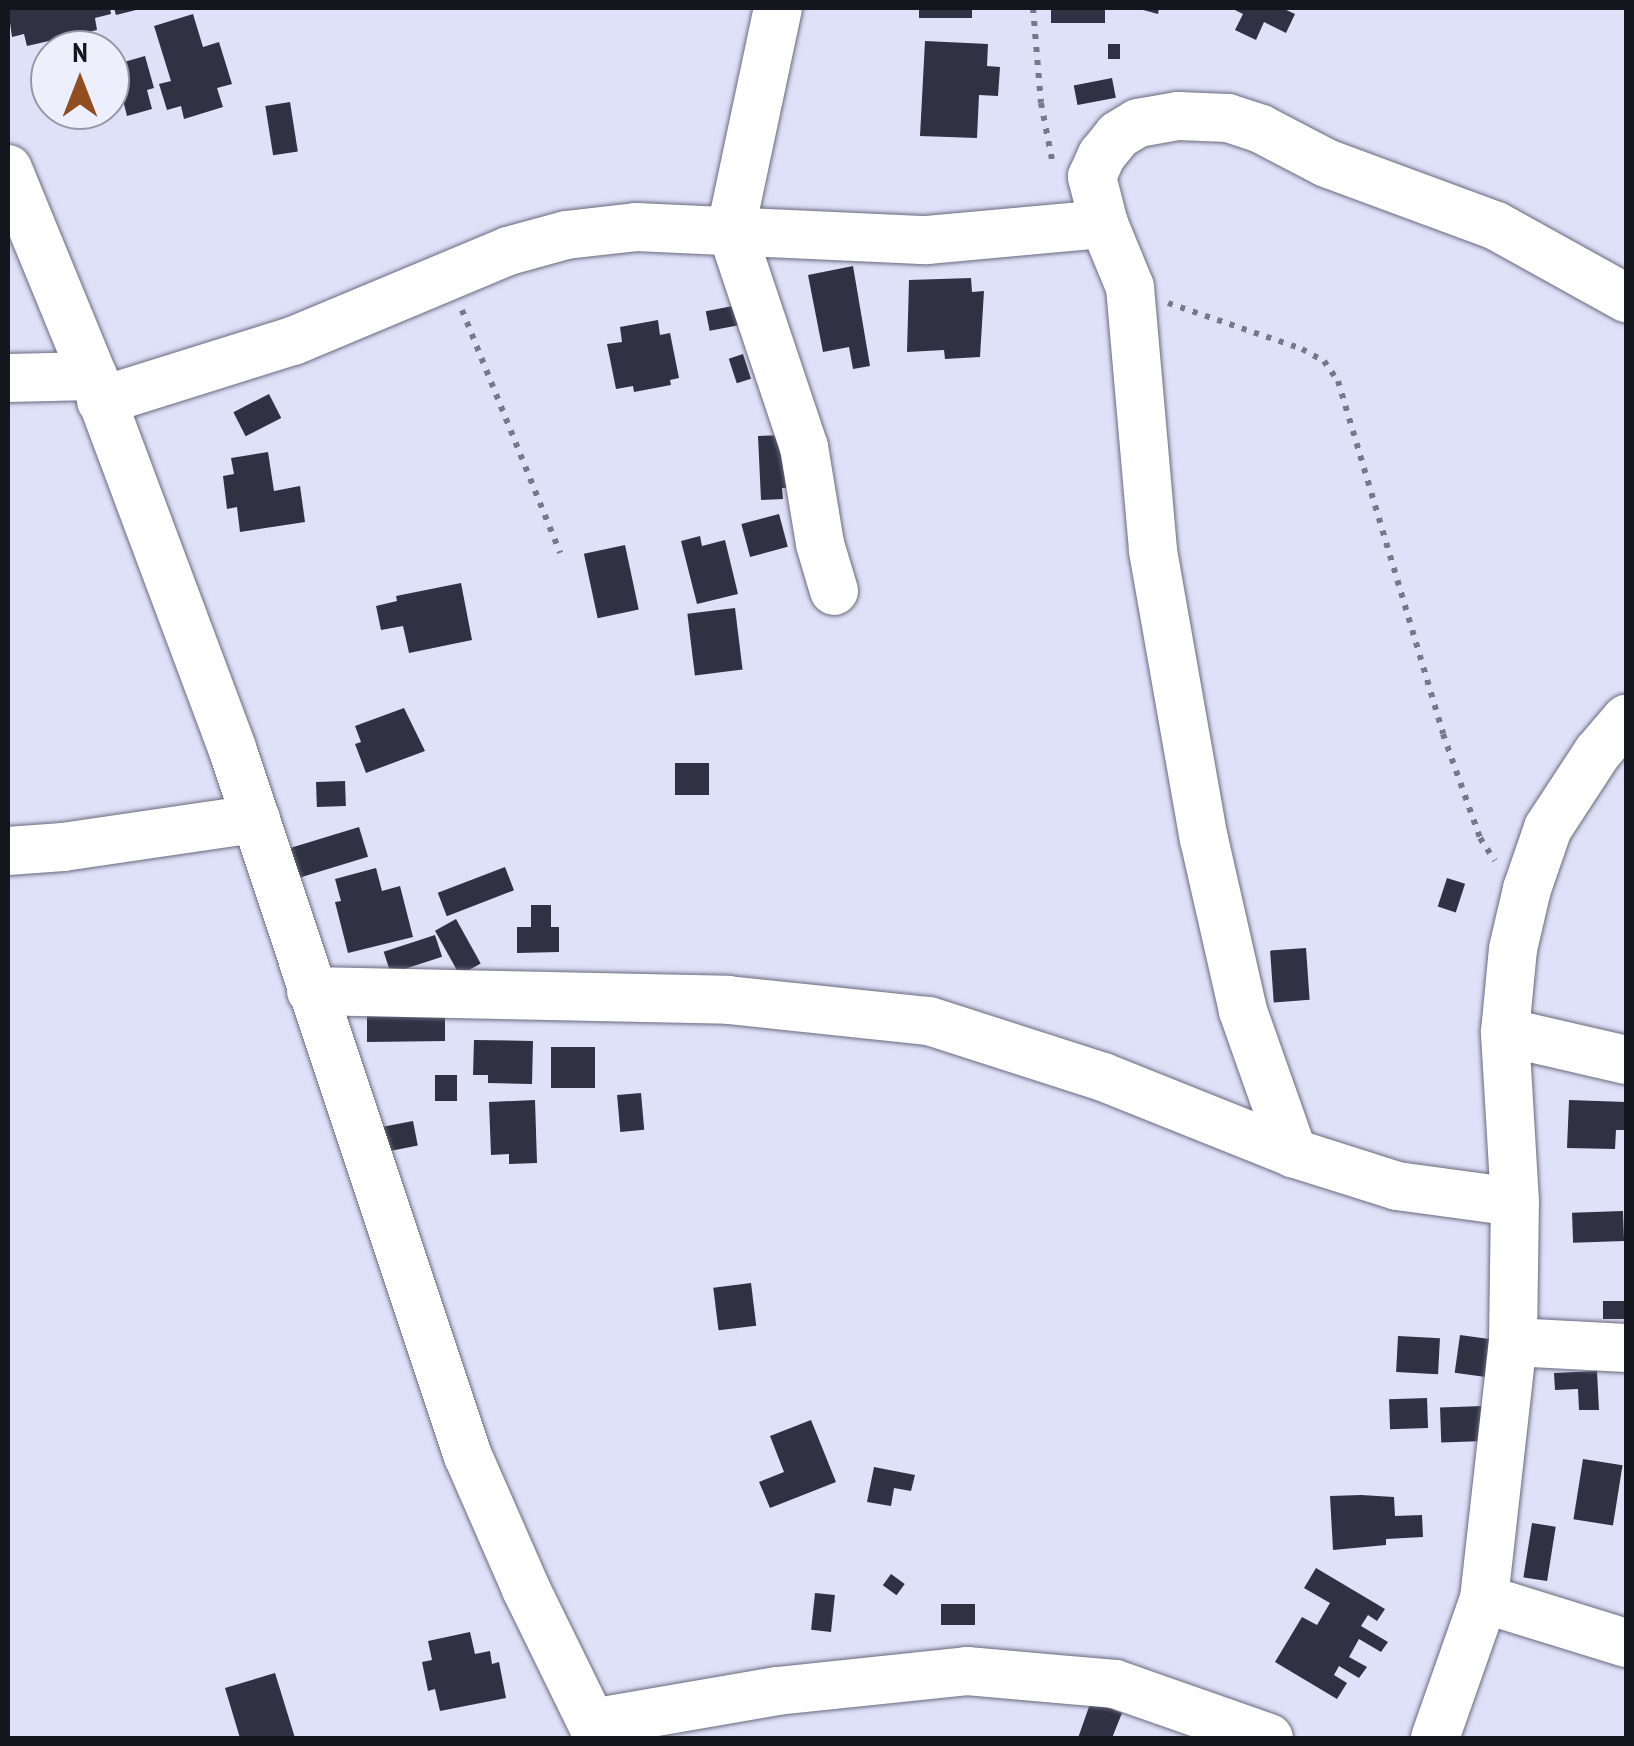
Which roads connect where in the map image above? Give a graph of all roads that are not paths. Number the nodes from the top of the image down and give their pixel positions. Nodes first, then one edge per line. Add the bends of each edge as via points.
1 (778, 8) edge
2 (8, 169) edge
3 (1085, 224) junction
4 (731, 229) junction
5 (1626, 298) edge
6 (8, 378) edge
7 (97, 389) junction
8 (834, 590) dead end
9 (1626, 719) edge
10 (256, 819) junction
11 (8, 850) edge
12 (311, 990) junction
13 (1505, 1032) junction
14 (1626, 1060) edge
15 (1292, 1153) junction
16 (1515, 1202) junction
17 (1513, 1342) junction
18 (1626, 1348) edge
19 (1484, 1599) junction
20 (1626, 1644) edge
21 (596, 1731) edge
22 (1270, 1738) edge
23 (1435, 1738) edge

1 - 4 street
2 - 7 street
3 - 4 street via 927,240
3 - 5 street via 1092,177 1118,135 1138,123 1178,116 1228,118 1496,226
3 - 15 street via 1130,287 1154,551 1204,840 1243,1011
4 - 7 street via 636,227 566,235 508,251 293,341
4 - 8 street via 804,447
6 - 7 street
7 - 10 street
9 - 13 street via 1548,828 1513,949
10 - 11 street
10 - 12 street
12 - 15 street via 728,1000 930,1021 1103,1077
12 - 21 street via 468,1456
13 - 14 street
13 - 16 street
15 - 16 street via 1397,1186
16 - 17 street
17 - 18 street
17 - 19 street
19 - 20 street
19 - 23 street
21 - 22 street via 777,1691 967,1670 1115,1684

